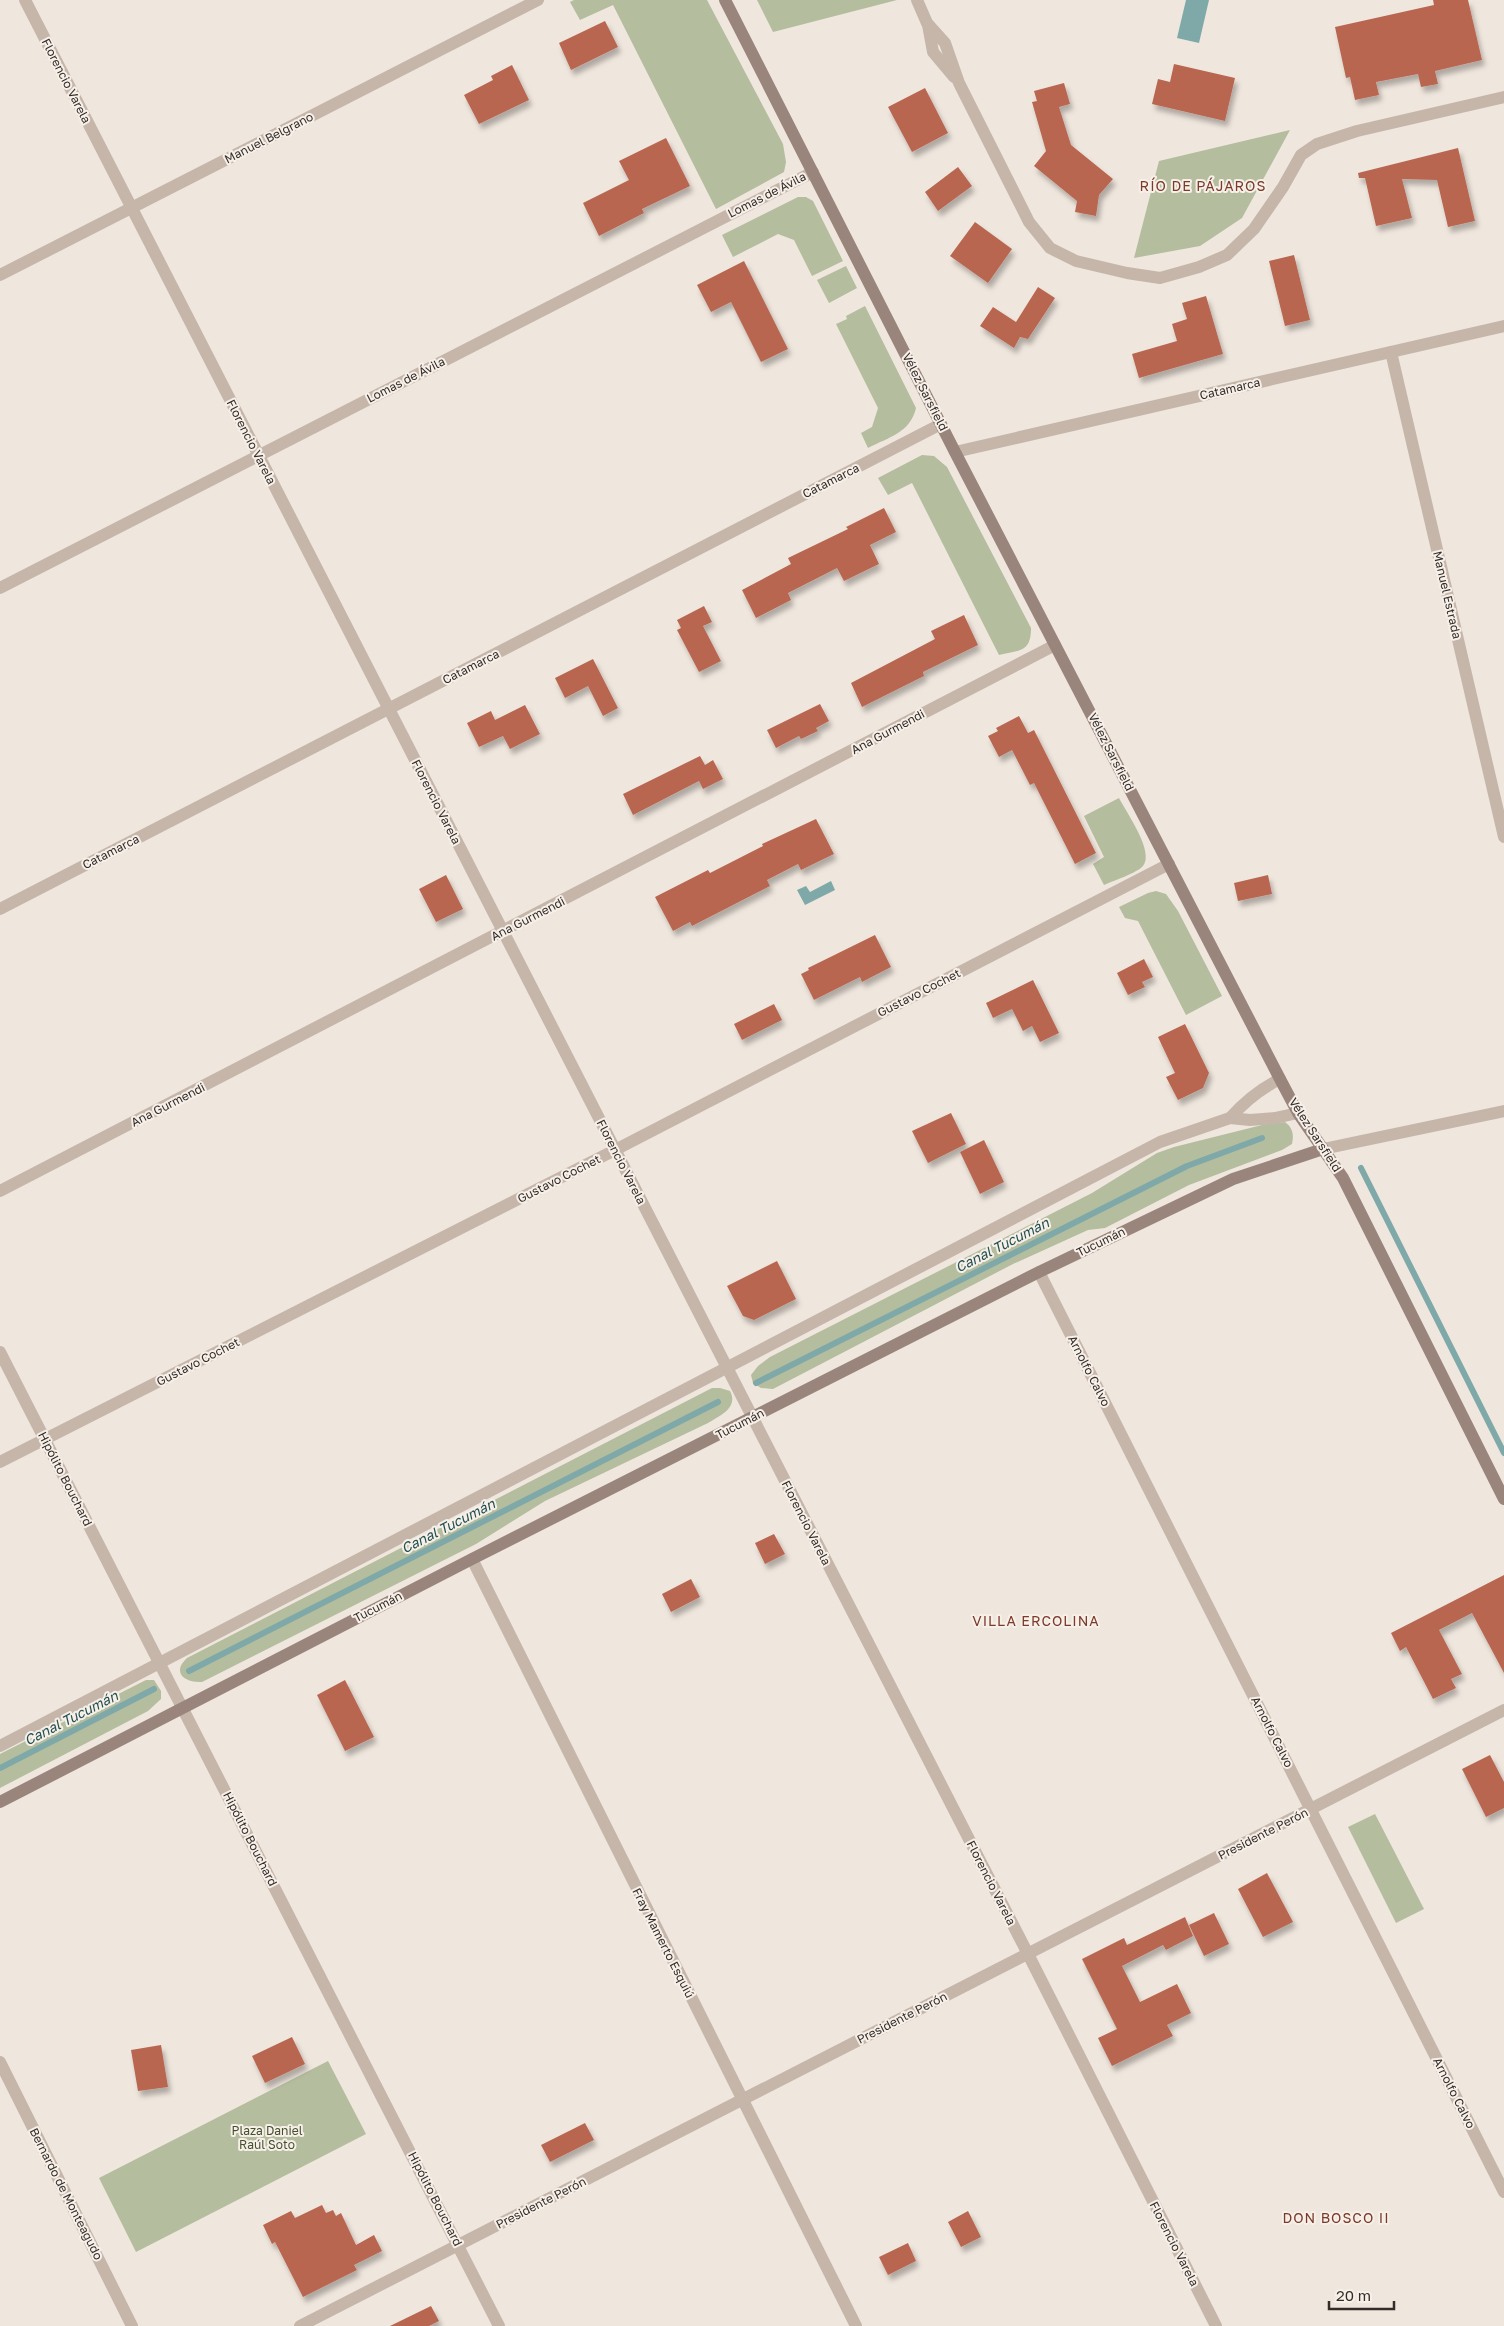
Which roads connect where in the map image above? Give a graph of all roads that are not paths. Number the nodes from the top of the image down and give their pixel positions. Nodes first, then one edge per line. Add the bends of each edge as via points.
1 (25, 0) edge
2 (538, 0) edge
3 (725, 0) edge
4 (917, 0) edge
5 (1504, 97) edge
6 (813, 172) junction
7 (132, 208) junction
8 (0, 275) edge
9 (1504, 326) edge
10 (1391, 352) junction
11 (941, 424) junction
12 (955, 452) junction
13 (259, 456) junction
14 (0, 588) edge
15 (1055, 645) junction
16 (389, 709) junction
17 (1504, 837) edge
18 (1169, 864) junction
19 (0, 909) edge
20 (503, 932) junction
21 (1280, 1079) junction
22 (1504, 1111) edge
23 (1298, 1112) junction
24 (1230, 1118) junction
25 (1323, 1149) junction
26 (615, 1150) junction
27 (0, 1191) edge
28 (1039, 1272) junction
29 (0, 1352) edge
30 (726, 1367) junction
31 (753, 1418) junction
32 (45, 1440) junction
33 (0, 1462) edge
34 (1504, 1497) edge
35 (472, 1559) junction
36 (160, 1663) junction
37 (182, 1707) junction
38 (1504, 1710) edge
39 (0, 1746) edge
40 (0, 1802) edge
41 (1311, 1809) junction
42 (1028, 1954) junction
43 (0, 2062) edge
44 (742, 2100) junction
45 (1504, 2192) edge
46 (458, 2245) junction
47 (132, 2326) edge
48 (300, 2326) edge
49 (500, 2326) edge
50 (856, 2326) edge
51 (1216, 2326) edge

1 - 7 street, Florencio Varela
2 - 7 street, Manuel Belgrano
3 - 6 main road, Vélez Sarsfield
4 - 5 street via 927,23 945,43 959,83 1029,222 1050,248 1076,261 1127,273 1160,278 1227,255 1254,228 1301,155 1317,144 1357,131
6 - 11 main road, Vélez Sarsfield
6 - 13 street, Lomas de Ávila
7 - 8 street, Manuel Belgrano
7 - 13 street, Florencio Varela
9 - 10 street, Catamarca
10 - 12 street, Catamarca
10 - 17 street, Manuel Estrada
11 - 12 main road, Vélez Sarsfield
11 - 16 street, Catamarca
12 - 15 main road, Vélez Sarsfield
13 - 14 street, Lomas de Ávila
13 - 16 street, Florencio Varela
15 - 18 main road, Vélez Sarsfield
15 - 20 street, Ana Gurmendi
16 - 19 street, Catamarca
16 - 20 street, Florencio Varela
18 - 21 main road, Vélez Sarsfield
18 - 26 street, Gustavo Cochet
20 - 26 street, Florencio Varela
20 - 27 street, Ana Gurmendi
21 - 23 main road, Vélez Sarsfield
21 - 24 street via 1260,1089
22 - 25 street, Tucumán
23 - 24 street via 1275,1118
23 - 25 main road, Vélez Sarsfield
24 - 30 street via 1160,1142
25 - 28 main road, Tucumán via 1233,1179
25 - 34 main road, Vélez Sarsfield via 1343,1178
26 - 30 street, Florencio Varela
26 - 32 street, Gustavo Cochet
28 - 31 main road, Tucumán
28 - 41 street, Arnolfo Calvo
29 - 32 street, Hipólito Bouchard
30 - 31 street, Florencio Varela
30 - 36 street
31 - 35 main road, Tucumán
31 - 42 street, Florencio Varela
32 - 33 street, Gustavo Cochet
32 - 36 street, Hipólito Bouchard
35 - 37 main road, Tucumán
35 - 44 street, Fray Mamerto Esquiú
36 - 37 street, Hipólito Bouchard
36 - 39 street
37 - 40 main road, Tucumán
37 - 46 street, Hipólito Bouchard
38 - 41 street, Presidente Perón
41 - 42 street, Presidente Perón
41 - 45 street, Arnolfo Calvo
42 - 44 street, Presidente Perón
42 - 51 street, Florencio Varela
43 - 47 street, Bernardo de Monteagudo
44 - 46 street, Presidente Perón
44 - 50 street, Fray Mamerto Esquiú
46 - 48 street, Presidente Perón
46 - 49 street, Hipólito Bouchard

